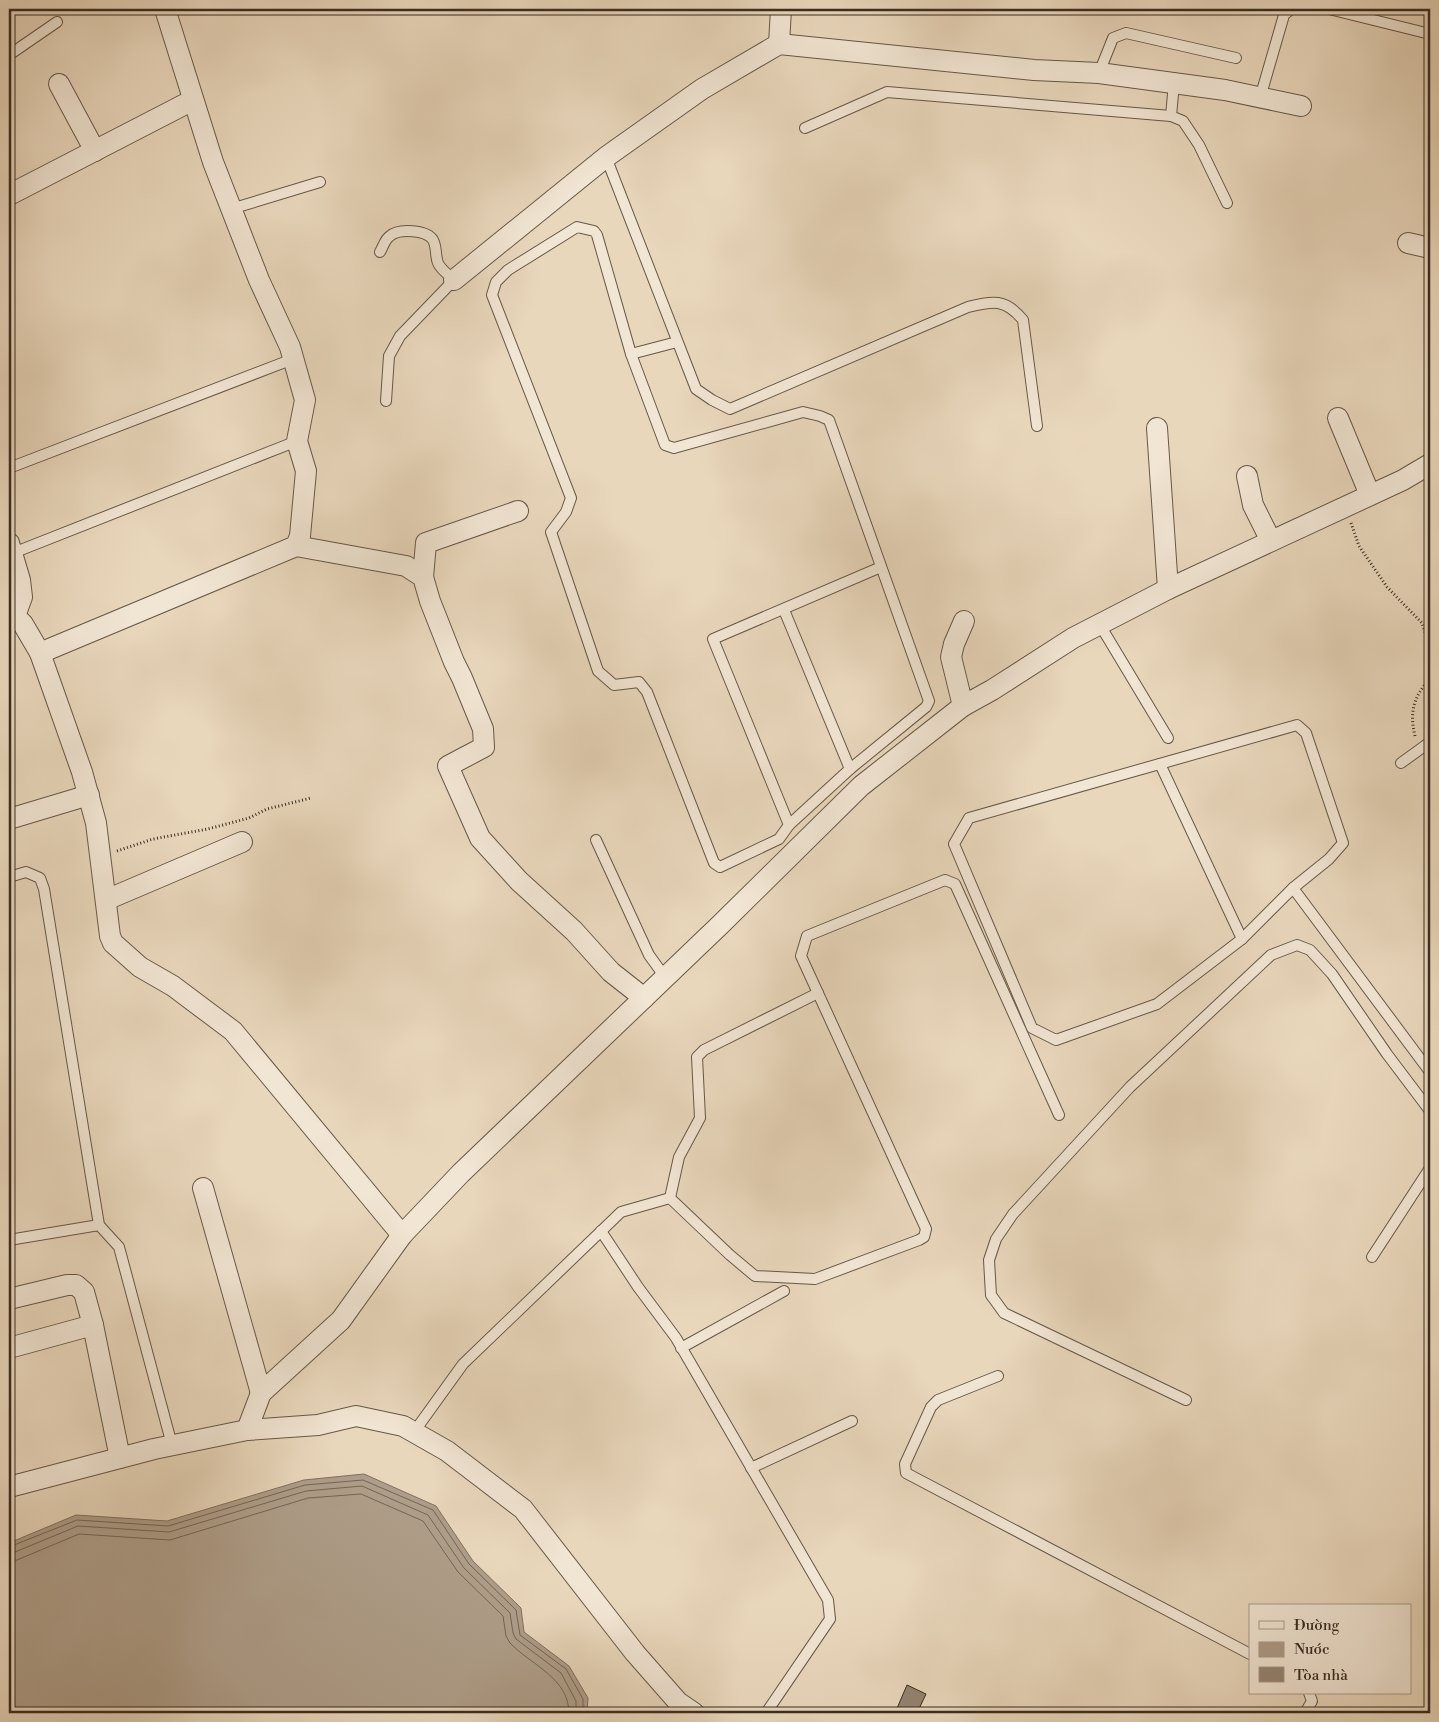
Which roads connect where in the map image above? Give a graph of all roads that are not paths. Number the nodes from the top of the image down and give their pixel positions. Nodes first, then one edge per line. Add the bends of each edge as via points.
1 (166, 9) edge
2 (781, 9) edge
3 (1291, 9) edge
4 (1329, 9) edge
5 (57, 22) dead end
6 (1430, 34) edge
7 (779, 44) junction
8 (9, 55) edge
9 (1236, 58) dead end
10 (1099, 73) junction
11 (1174, 83) junction
12 (59, 84) dead end
13 (1260, 98) junction
14 (193, 100) junction
15 (1301, 106) dead end
16 (1171, 116) junction
17 (806, 128) dead end
18 (95, 151) junction
19 (606, 157) junction
20 (320, 182) dead end
21 (9, 195) edge
22 (1227, 203) dead end
23 (232, 209) junction
24 (1408, 243) dead end
25 (1430, 248) edge
26 (380, 252) dead end
27 (454, 280) junction
28 (677, 342) junction
29 (631, 354) junction
30 (294, 359) junction
31 (386, 401) dead end
32 (1338, 418) dead end
33 (1038, 426) dead end
34 (1157, 428) dead end
35 (297, 441) junction
36 (1430, 464) edge
37 (9, 468) edge
38 (1247, 476) dead end
39 (1370, 495) junction
40 (518, 511) dead end
41 (1271, 541) junction
42 (296, 546) junction
43 (11, 548) edge
44 (881, 568) junction
45 (423, 577) junction
46 (1168, 589) junction
47 (784, 610) junction
48 (12, 615) edge
49 (964, 621) dead end
50 (1100, 625) junction
51 (40, 653) junction
52 (963, 706) junction
53 (1168, 738) dead end
54 (1430, 742) edge
55 (1401, 762) dead end
56 (1160, 764) junction
57 (850, 769) junction
58 (89, 795) junction
59 (9, 819) edge
60 (789, 826) junction
61 (596, 840) dead end
62 (242, 842) dead end
63 (9, 877) edge
64 (1293, 888) junction
65 (106, 900) junction
66 (1242, 938) junction
67 (665, 977) junction
68 (818, 993) junction
69 (644, 998) junction
70 (1430, 1072) edge
71 (1430, 1111) edge
72 (1059, 1115) dead end
73 (1430, 1168) edge
74 (203, 1188) dead end
75 (670, 1198) junction
76 (99, 1225) junction
77 (601, 1232) junction
78 (402, 1235) junction
79 (9, 1240) edge
80 (1372, 1257) dead end
81 (784, 1291) dead end
82 (9, 1299) edge
83 (93, 1325) junction
84 (9, 1348) edge
85 (681, 1348) junction
86 (998, 1376) dead end
87 (262, 1393) junction
88 (1186, 1400) dead end
89 (852, 1421) dead end
90 (247, 1430) junction
91 (414, 1432) junction
92 (172, 1445) junction
93 (120, 1458) junction
94 (751, 1468) junction
95 (9, 1487) edge
96 (1249, 1653) edge
97 (1309, 1694) edge
98 (672, 1707) edge
99 (694, 1713) edge
100 (766, 1713) edge
101 (1305, 1713) edge

1 - 14 street
2 - 7 street
3 - 13 lane via 1284,15
4 - 6 lane
5 - 8 lane
7 - 10 street via 1034,70
7 - 19 street via 702,89
9 - 10 lane via 1126,33 1113,38
10 - 11 street
11 - 13 street
11 - 16 lane
12 - 18 street
13 - 15 street
14 - 18 street
14 - 23 street
16 - 17 lane via 887,92
16 - 22 lane via 1182,121 1200,145
18 - 21 street
19 - 27 street
19 - 28 lane
20 - 23 lane
23 - 30 street
24 - 25 street
26 - 27 lane via 387,238 394,233 404,231 428,236 434,242 438,264
27 - 31 lane via 400,336 390,356
28 - 29 lane
28 - 33 lane via 696,389 730,409 968,307 1000,303 1014,309 1023,320
29 - 44 lane via 665,445 674,448 803,412 829,420
29 - 60 lane via 598,235 594,231 577,227 508,270 496,282 492,295 571,498 552,532 598,671 614,686 639,682 647,692 714,862 720,867 779,839
30 - 35 street via 305,400
30 - 37 lane
32 - 39 street
34 - 46 street
35 - 42 street via 306,471 300,536
35 - 43 lane
36 - 39 street
38 - 41 street via 1253,505
39 - 41 street
40 - 45 street via 426,543
41 - 46 street
42 - 45 street via 406,566
42 - 51 street
43 - 48 street via 22,596
44 - 47 lane
44 - 57 lane via 929,701 926,707
45 - 69 street via 482,729 484,747 448,766 480,838 611,972
46 - 50 street
47 - 57 lane
47 - 60 lane via 713,639
48 - 51 street via 23,624
49 - 52 street via 951,658
50 - 52 street via 1073,638
50 - 53 lane
51 - 58 street
52 - 67 street via 861,786
54 - 55 lane
56 - 64 lane via 1297,725 1306,733 1343,843 1329,859
56 - 66 lane
56 - 66 lane via 969,818 954,844 1032,1028 1056,1040 1157,1004
57 - 60 lane
58 - 59 street
58 - 65 street
61 - 67 lane via 649,955
62 - 65 street
63 - 76 lane via 26,872 40,878 44,889
64 - 66 lane
64 - 70 lane
65 - 78 street via 110,936 114,943 140,967 173,986 233,1031
67 - 69 street
68 - 72 lane via 801,956 807,936 945,880 955,884
68 - 75 lane via 704,1050 697,1057 700,1118 679,1157
68 - 75 lane via 926,1229 924,1237 815,1279 755,1276
69 - 78 street via 461,1173
71 - 88 lane via 1386,1054 1332,974 1310,950 1297,945 1271,955 1130,1087 1014,1214 996,1239 989,1260 991,1295 1004,1313
73 - 80 lane
74 - 87 street
75 - 77 lane via 621,1212
76 - 79 lane
76 - 92 lane via 119,1247
77 - 85 lane
77 - 91 lane via 463,1364
78 - 87 street via 342,1320
81 - 85 lane
82 - 83 street via 76,1285 84,1292
83 - 84 street
83 - 93 street
85 - 94 lane
86 - 96 lane via 938,1400 906,1464 906,1473
87 - 90 street
89 - 94 lane
90 - 91 street via 318,1425 356,1416 403,1426
90 - 92 street
91 - 98 street via 447,1450 523,1509 635,1653
92 - 93 street
93 - 95 street
94 - 100 lane via 828,1600 830,1619
97 - 101 lane via 1312,1701
98 - 99 street

